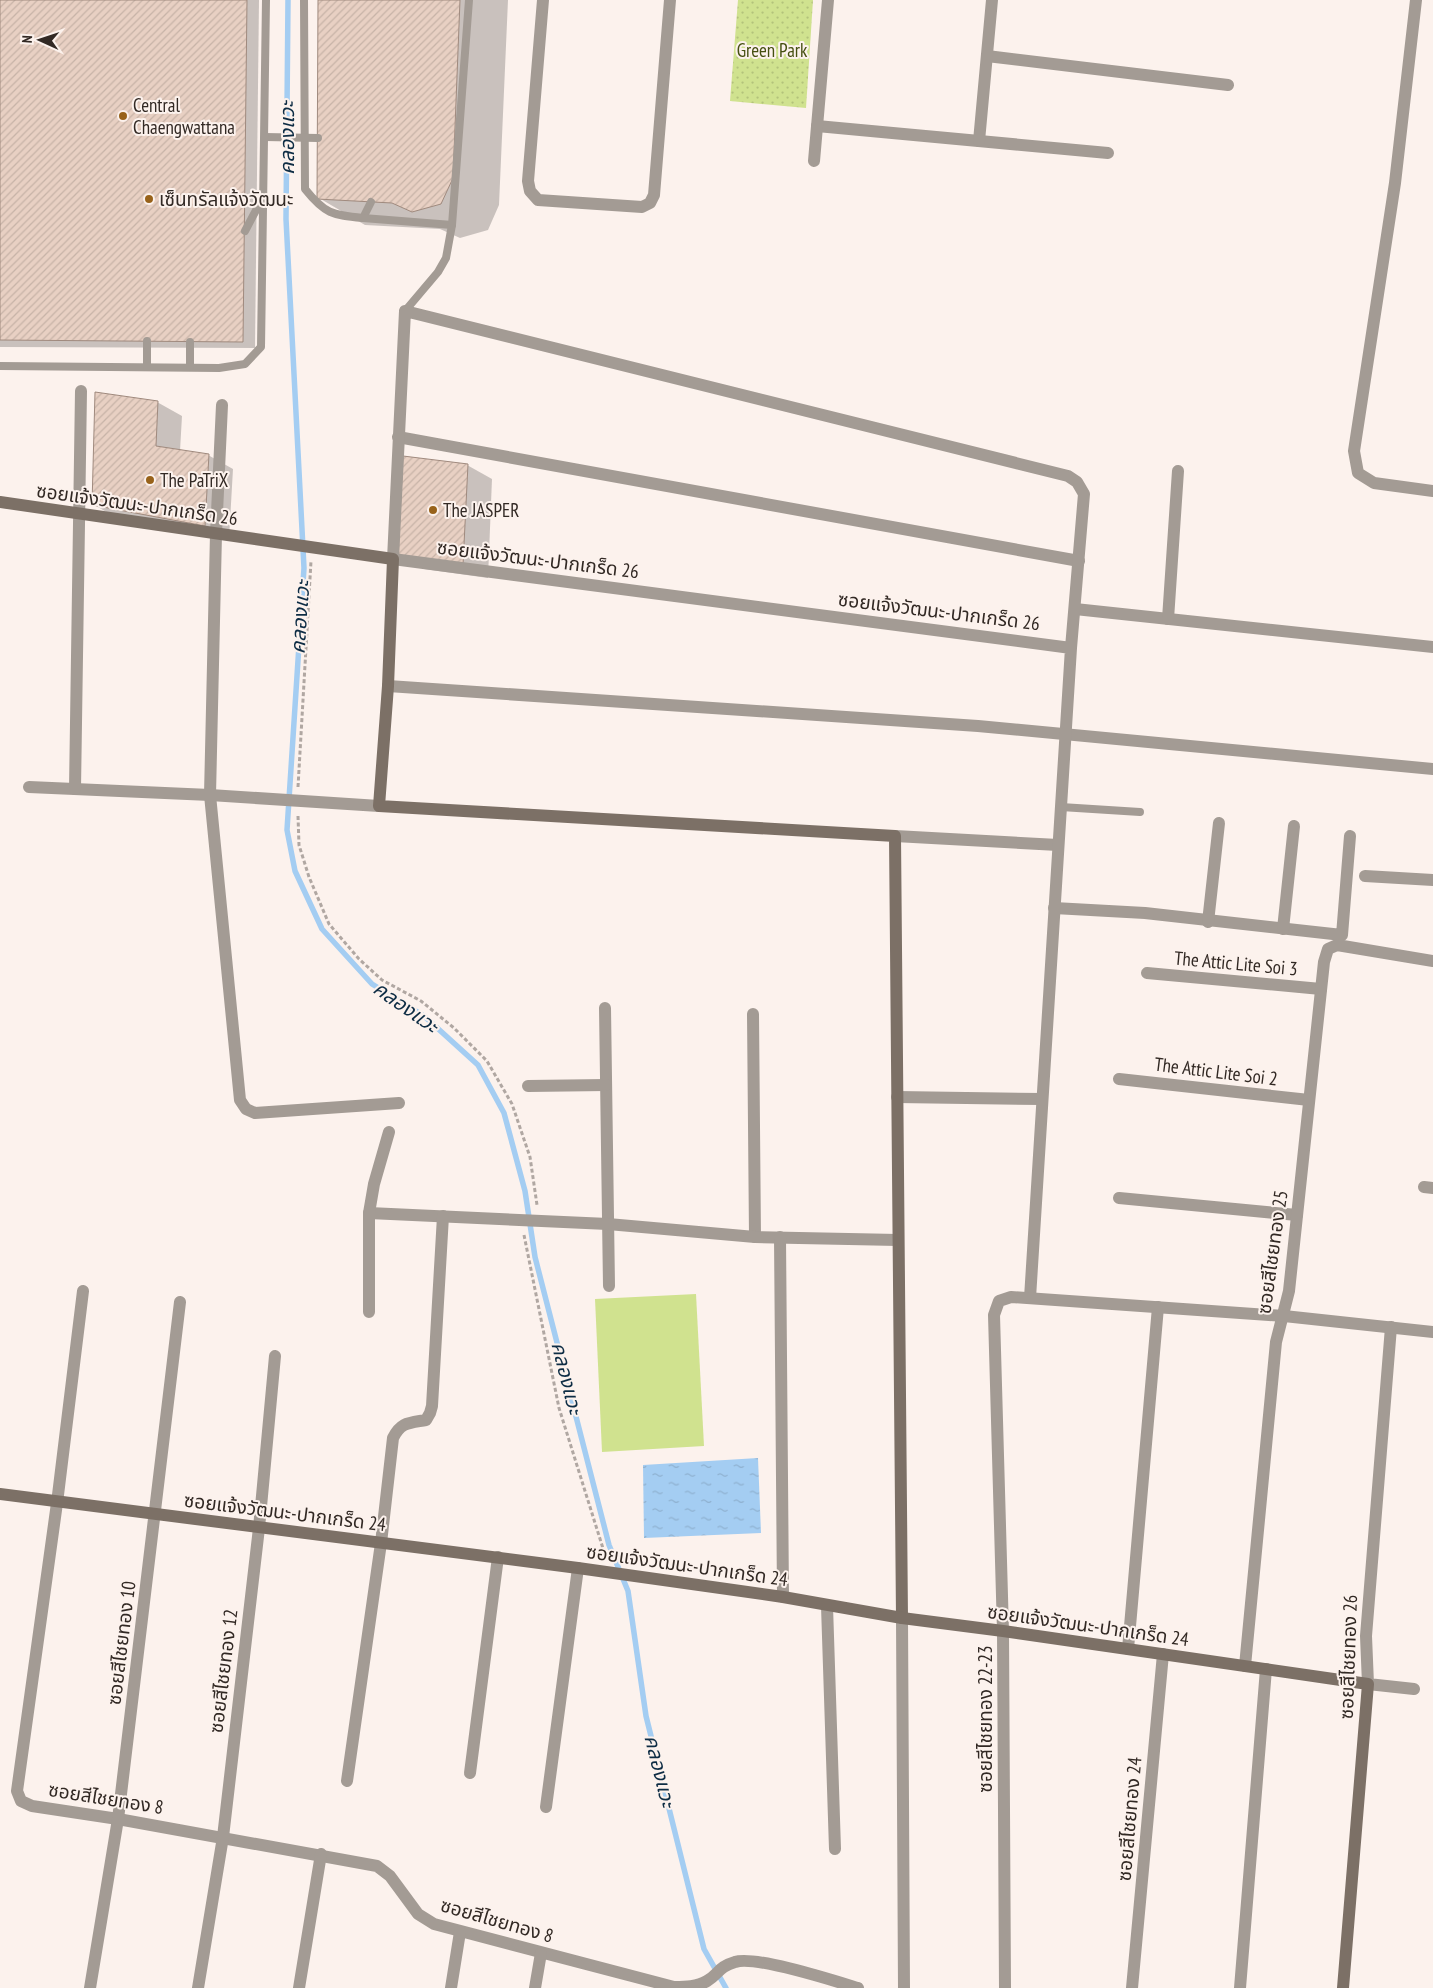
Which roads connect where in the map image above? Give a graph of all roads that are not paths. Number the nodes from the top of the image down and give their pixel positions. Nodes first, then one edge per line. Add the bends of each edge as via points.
1 (266, 0) edge
2 (304, 0) edge
3 (469, 0) edge
4 (544, 0) edge
5 (670, 0) edge
6 (828, 0) edge
7 (992, 0) edge
8 (1416, 0) edge
9 (987, 56) junction
10 (1228, 85) dead end
11 (817, 126) junction
12 (265, 137) junction
13 (318, 138) dead end
14 (300, 139) junction
15 (979, 141) junction
16 (1108, 153) dead end
17 (814, 161) dead end
18 (263, 197) junction
19 (372, 202) dead end
20 (363, 218) junction
21 (452, 226) junction
22 (244, 231) dead end
23 (405, 311) junction
24 (147, 341) dead end
25 (190, 342) dead end
26 (0, 366) edge
27 (146, 367) junction
28 (190, 367) junction
29 (81, 391) dead end
30 (222, 405) dead end
31 (398, 437) junction
32 (1178, 471) dead end
33 (1433, 491) edge
34 (0, 502) edge
35 (78, 514) junction
36 (216, 534) junction
37 (393, 559) junction
38 (1079, 561) junction
39 (1075, 610) junction
40 (1168, 619) junction
41 (1433, 646) edge
42 (1071, 648) junction
43 (388, 686) junction
44 (1065, 735) junction
45 (1433, 770) edge
46 (29, 787) dead end
47 (75, 789) junction
48 (210, 795) junction
49 (379, 806) junction
50 (1061, 807) junction
51 (1140, 812) dead end
52 (1219, 823) dead end
53 (1294, 826) dead end
54 (896, 836) junction
55 (1350, 836) dead end
56 (1058, 845) junction
57 (1365, 876) dead end
58 (1433, 880) edge
59 (1054, 908) junction
60 (1208, 922) junction
61 (1283, 929) junction
62 (1433, 961) edge
63 (1147, 973) dead end
64 (1321, 989) junction
65 (604, 1008) dead end
66 (753, 1014) dead end
67 (1119, 1079) dead end
68 (606, 1085) junction
69 (528, 1086) dead end
70 (897, 1097) junction
71 (1042, 1099) junction
72 (1309, 1100) junction
73 (399, 1103) dead end
74 (389, 1132) dead end
75 (1118, 1198) dead end
76 (369, 1213) junction
77 (1298, 1215) junction
78 (443, 1216) junction
79 (608, 1224) junction
80 (755, 1237) junction
81 (780, 1237) junction
82 (898, 1240) junction
83 (609, 1286) dead end
84 (83, 1291) dead end
85 (1030, 1298) junction
86 (180, 1302) dead end
87 (1158, 1307) junction
88 (369, 1312) dead end
89 (1284, 1316) junction
90 (1391, 1327) junction
91 (1433, 1332) edge
92 (275, 1356) dead end
93 (0, 1494) edge
94 (57, 1502) junction
95 (155, 1515) junction
96 (259, 1528) junction
97 (382, 1543) junction
98 (498, 1557) junction
99 (578, 1568) junction
100 (783, 1597) junction
101 (827, 1606) junction
102 (902, 1618) junction
103 (1003, 1631) junction
104 (1128, 1649) junction
105 (1163, 1654) junction
106 (1246, 1666) junction
107 (1266, 1669) junction
108 (1368, 1684) junction
109 (1414, 1689) dead end
110 (470, 1773) dead end
111 (348, 1781) dead end
112 (546, 1807) dead end
113 (118, 1818) junction
114 (223, 1837) junction
115 (836, 1849) dead end
116 (321, 1854) junction
117 (460, 1932) junction
118 (541, 1952) junction
119 (674, 1987) edge
120 (90, 1988) edge
121 (198, 1988) edge
122 (299, 1988) edge
123 (452, 1988) edge
124 (535, 1988) edge
125 (858, 1988) edge
126 (904, 1988) edge
127 (1005, 1988) edge
128 (1132, 1988) edge
129 (1240, 1988) edge
130 (1343, 1988) edge

1 - 12 lane
2 - 14 lane
3 - 21 lane
4 - 5 street via 528,181 530,191 538,200 642,208 654,195
6 - 11 street
7 - 9 street
8 - 33 street via 1395,183 1354,451 1358,473 1374,483
9 - 10 street
9 - 15 street
11 - 15 street
11 - 17 street
12 - 14 lane
12 - 18 lane
13 - 14 lane
14 - 20 lane via 305,189 318,206 338,215
15 - 16 street
18 - 22 lane
18 - 28 lane via 260,347 245,364 219,368
19 - 20 lane
20 - 21 lane
21 - 23 lane via 446,258
23 - 31 street
23 - 38 street via 1068,476 1077,482 1084,494
24 - 27 lane
25 - 28 lane
26 - 27 lane
27 - 28 lane
29 - 35 street
30 - 36 street
31 - 37 street
31 - 38 street
32 - 40 street
34 - 35 street, ซอยแจ้งวัฒนะ-ปากเกร็ด 26
35 - 36 street, ซอยแจ้งวัฒนะ-ปากเกร็ด 26
35 - 47 street
36 - 37 street, ซอยแจ้งวัฒนะ-ปากเกร็ด 26
36 - 48 street
37 - 42 street, ซอยแจ้งวัฒนะ-ปากเกร็ด 26
37 - 43 street
38 - 39 street
39 - 40 street
39 - 42 street
40 - 41 street
42 - 44 street
43 - 44 street via 978,726
43 - 49 street
44 - 45 street
44 - 50 street
46 - 47 street
47 - 48 street
48 - 49 street
48 - 73 street via 240,1100 246,1109 255,1113
49 - 54 street
50 - 51 lane
50 - 56 street
52 - 60 street
53 - 61 street
54 - 56 street
54 - 70 street
55 - 61 street via 1342,935
56 - 59 street
57 - 58 street
59 - 60 street via 1145,913
59 - 71 street
60 - 61 street
62 - 64 street, ซอยสีไชยทอง 25 via 1337,945 1328,950
63 - 64 street, The Attic Lite Soi 3
64 - 72 street, ซอยสีไชยทอง 25
65 - 68 street
66 - 80 street
67 - 72 street, The Attic Lite Soi 2
68 - 69 street
68 - 79 street
70 - 71 street
70 - 82 street
71 - 85 street
72 - 77 street, ซอยสีไชยทอง 25
74 - 76 street
75 - 77 street
76 - 78 street
76 - 88 street
77 - 89 street, ซอยสีไชยทอง 25
78 - 79 street
78 - 97 street via 432,1406 426,1420 398,1427 393,1438
79 - 80 street
79 - 83 street
80 - 81 street
81 - 82 street
81 - 100 street
82 - 102 street
84 - 94 street
85 - 87 street
85 - 103 street, ซอยสีไชยทอง 22-23 via 1011,1297 999,1301 994,1315
86 - 95 street, ซอยสีไชยทอง 10
87 - 89 street
87 - 104 street
89 - 90 street
89 - 106 street, ซอยสีไชยทอง 25 via 1276,1342
90 - 91 street
90 - 108 street, ซอยสีไชยทอง 26 via 1366,1636
92 - 96 street, ซอยสีไชยทอง 12
93 - 94 street, ซอยแจ้งวัฒนะ-ปากเกร็ด 24
94 - 95 street, ซอยแจ้งวัฒนะ-ปากเกร็ด 24
94 - 113 street, ซอยสีไชยทอง 8 via 16,1791 21,1801 32,1806
95 - 96 street, ซอยแจ้งวัฒนะ-ปากเกร็ด 24
95 - 113 street, ซอยสีไชยทอง 10
96 - 97 street, ซอยแจ้งวัฒนะ-ปากเกร็ด 24
96 - 114 street, ซอยสีไชยทอง 12
97 - 98 street, ซอยแจ้งวัฒนะ-ปากเกร็ด 24
97 - 111 street
98 - 99 street, ซอยแจ้งวัฒนะ-ปากเกร็ด 24
98 - 110 street
99 - 100 street, ซอยแจ้งวัฒนะ-ปากเกร็ด 24
99 - 112 street
100 - 101 street, ซอยแจ้งวัฒนะ-ปากเกร็ด 24
101 - 102 street, ซอยแจ้งวัฒนะ-ปากเกร็ด 24
101 - 115 street
102 - 103 street, ซอยแจ้งวัฒนะ-ปากเกร็ด 24
102 - 126 street
103 - 104 street, ซอยแจ้งวัฒนะ-ปากเกร็ด 24
103 - 127 street, ซอยสีไชยทอง 22-23
104 - 105 street, ซอยแจ้งวัฒนะ-ปากเกร็ด 24
105 - 106 street, ซอยแจ้งวัฒนะ-ปากเกร็ด 24
105 - 128 street, ซอยสีไชยทอง 24
106 - 107 street, ซอยแจ้งวัฒนะ-ปากเกร็ด 24
107 - 108 street, ซอยแจ้งวัฒนะ-ปากเกร็ด 24
107 - 129 street
108 - 109 street
108 - 130 street, ซอยสีไชยทอง 26
113 - 114 street, ซอยสีไชยทอง 8
113 - 120 street, ซอยสีไชยทอง 10
114 - 116 street, ซอยสีไชยทอง 8
114 - 121 street, ซอยสีไชยทอง 12
116 - 117 street, ซอยสีไชยทอง 8 via 377,1866 390,1876 418,1914 434,1924
116 - 122 street
117 - 118 street, ซอยสีไชยทอง 8
117 - 123 street
118 - 119 street, ซอยสีไชยทอง 8
118 - 124 street
119 - 125 street, ซอยสีไชยทอง 8 via 693,1987 710,1978 721,1967 738,1961 814,1974

